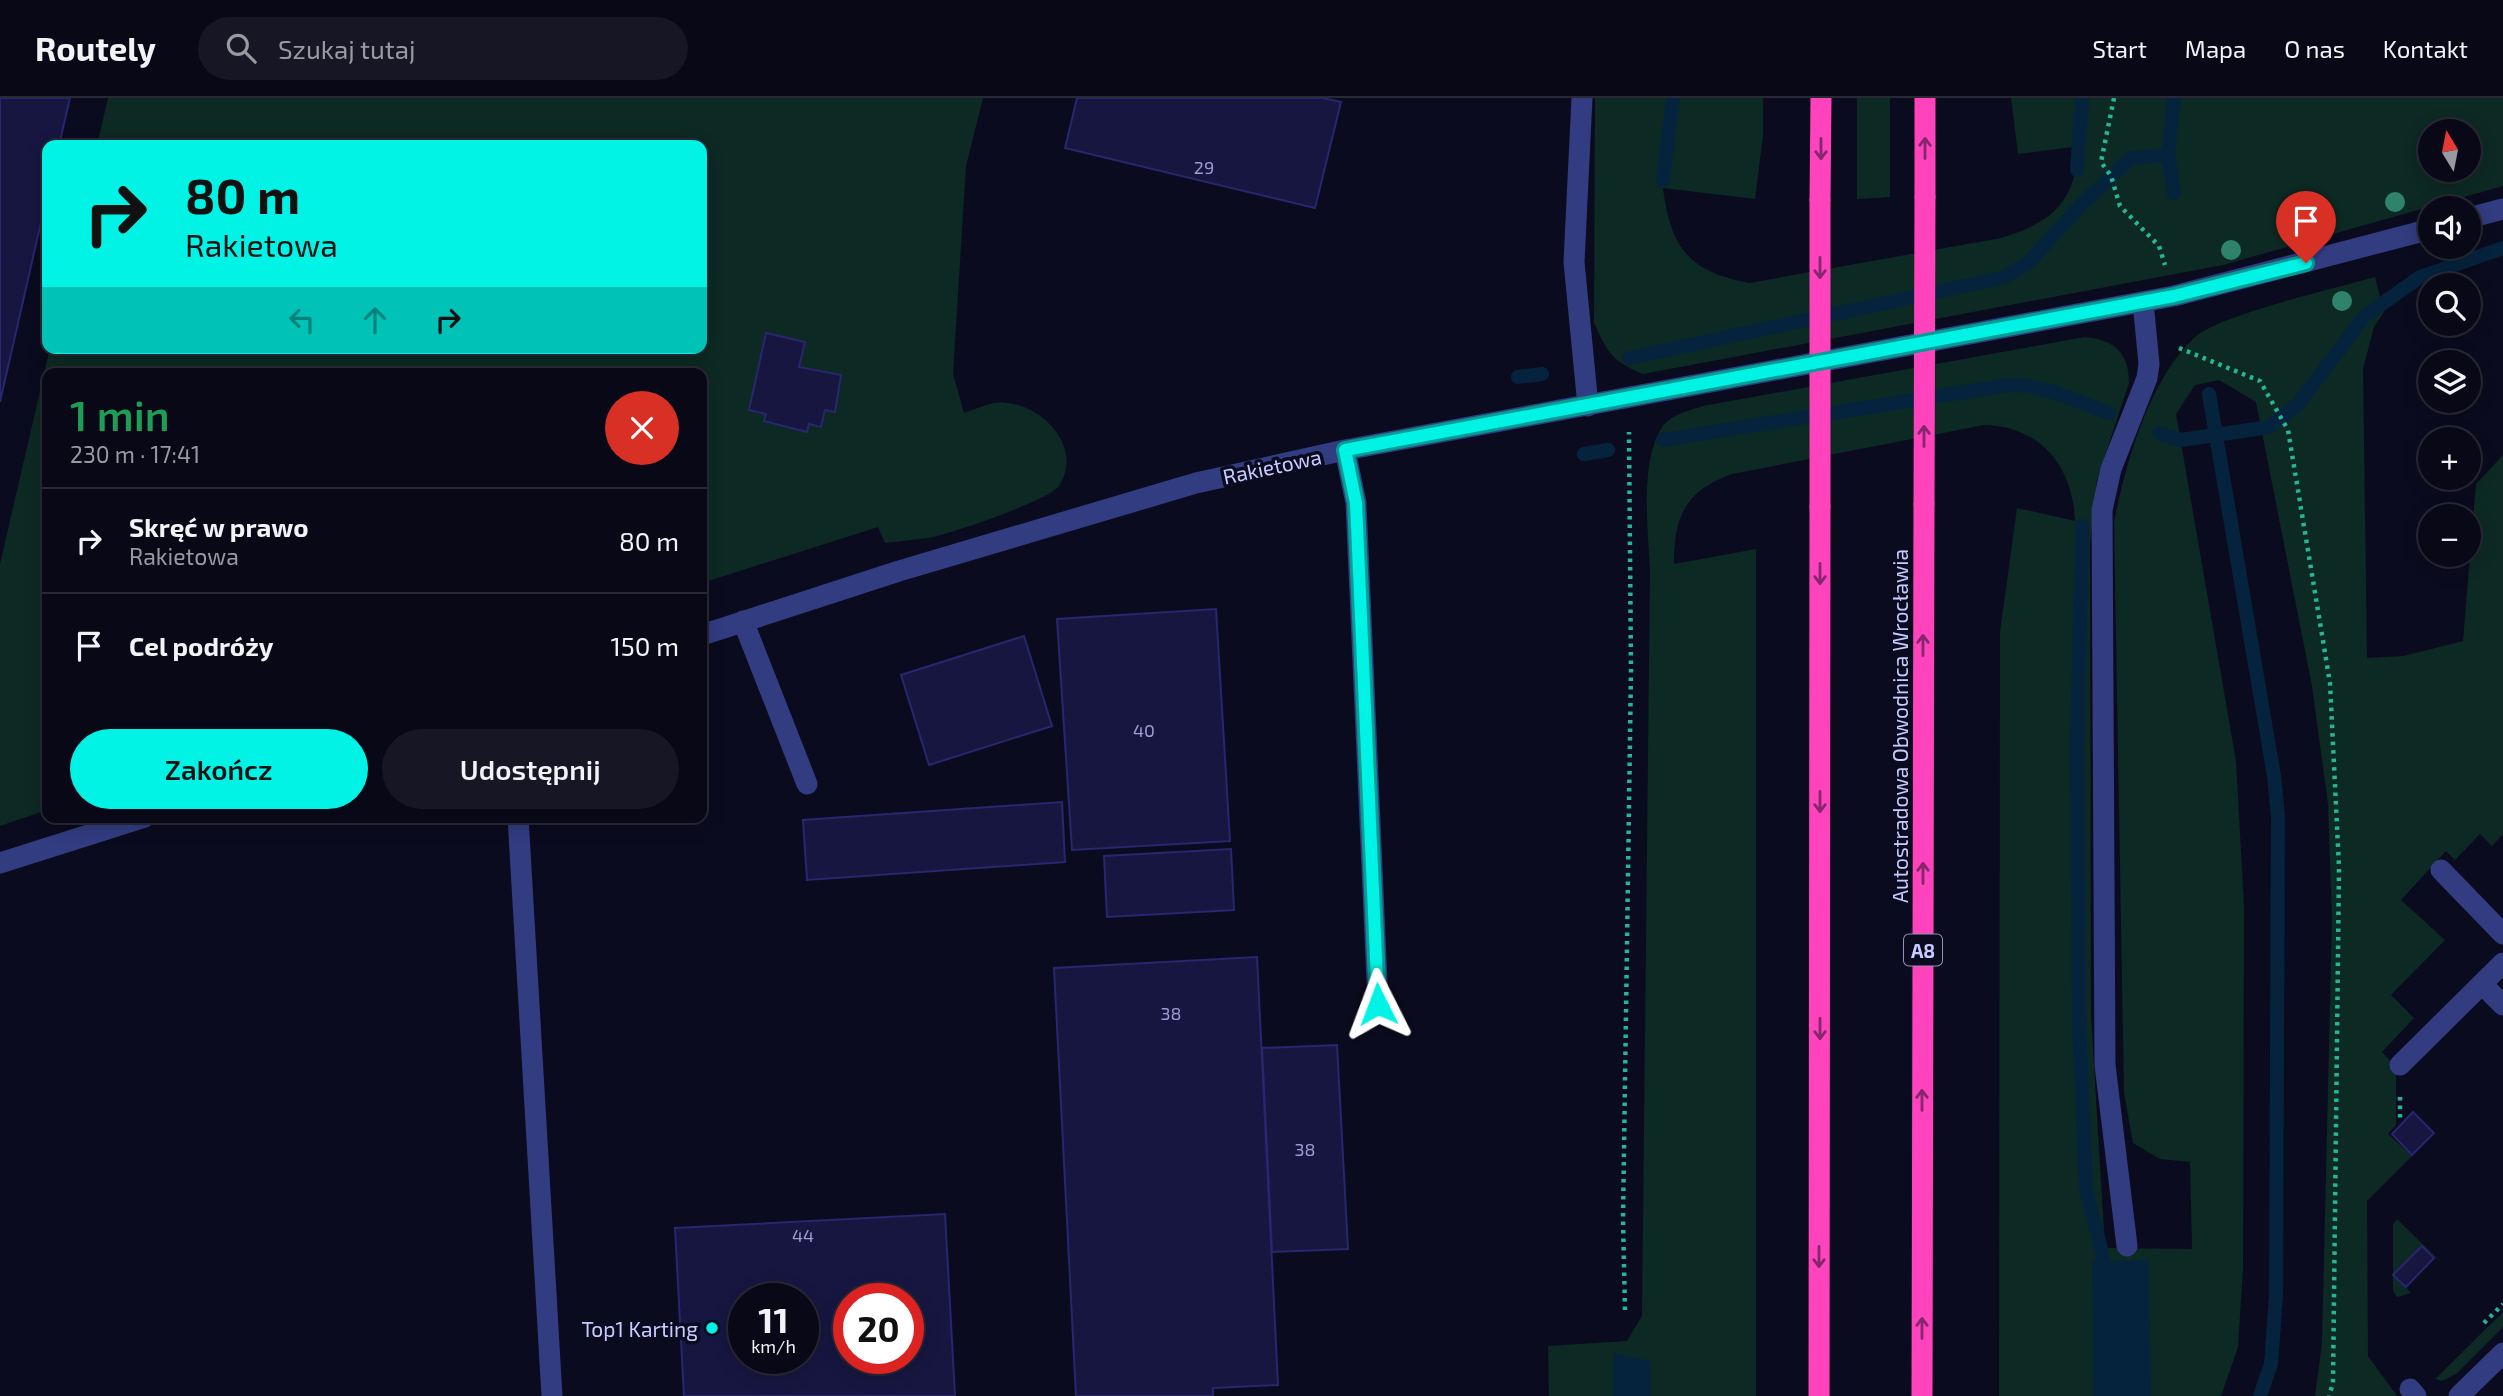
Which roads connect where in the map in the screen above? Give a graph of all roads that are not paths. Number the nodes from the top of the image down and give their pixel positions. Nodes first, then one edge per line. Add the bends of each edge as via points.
1 (1582, 98) edge
2 (1821, 98) edge
3 (1925, 98) edge
4 (2503, 209) edge
5 (2481, 215) edge
6 (2418, 232) edge
7 (2143, 302) junction
8 (1588, 407) junction
9 (1345, 450) junction
10 (743, 621) junction
11 (707, 633) edge
12 (807, 785) dead end
13 (126, 823) edge
14 (518, 823) edge
15 (0, 863) edge
16 (2441, 870) dead end
17 (2503, 934) edge
18 (2503, 963) edge
19 (2482, 984) junction
20 (1378, 1004) dead end
21 (2503, 1005) edge
22 (2400, 1065) dead end
23 (2127, 1246) dead end
24 (2503, 1353) edge
25 (552, 1396) edge
26 (1819, 1396) edge
27 (1922, 1396) edge
28 (2459, 1396) edge

1 - 8 street via 1574,262
2 -> 26 highway, bridge
27 -> 3 highway, Autostradowa Obwodnica Wrocławia / A8, bridge
4 - 5 street
6 - 7 street, Rakietowa
7 - 8 street, Rakietowa
7 - 23 street via 2147,378 2112,469 2102,510 2105,1065
8 - 9 street, Rakietowa
9 - 10 street, Rakietowa via 1196,483
9 - 20 street via 1356,503
10 - 11 street, Rakietowa
10 - 12 street
13 - 15 street
14 - 25 street
16 - 17 street
18 - 19 street
19 - 21 street
19 - 22 street
24 - 28 street

